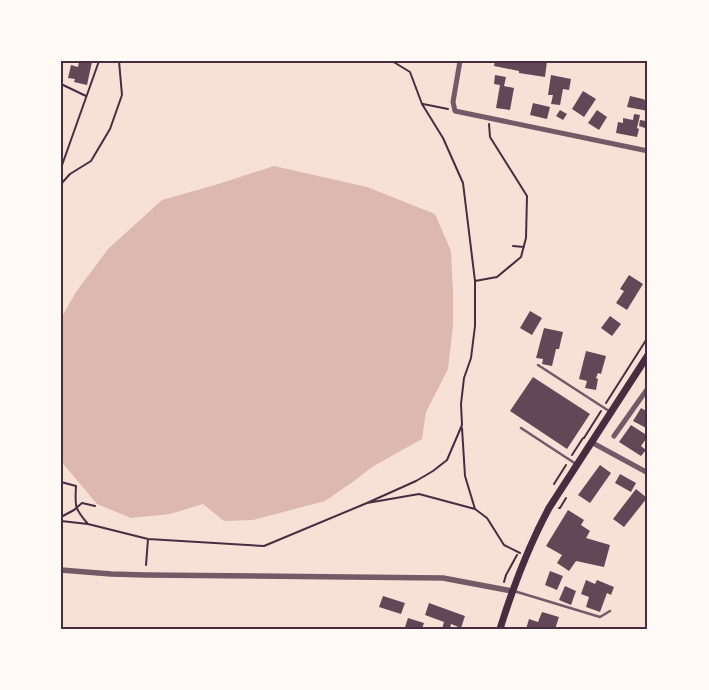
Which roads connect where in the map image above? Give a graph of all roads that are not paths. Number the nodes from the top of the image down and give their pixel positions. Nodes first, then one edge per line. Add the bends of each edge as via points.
1 (460, 61) edge
2 (648, 151) edge
3 (648, 355) edge
4 (538, 365) dead end
5 (648, 388) edge
6 (610, 412) junction
7 (521, 428) dead end
8 (614, 436) dead end
9 (591, 442) junction
10 (577, 464) junction
11 (648, 473) edge
12 (61, 570) edge
13 (512, 591) junction
14 (610, 611) dead end
15 (500, 629) edge

1 - 2 street via 453,102 455,111
3 - 6 main road
4 - 6 lane
5 - 8 street
6 - 9 main road
7 - 10 lane
9 - 10 main road
9 - 11 street
10 - 13 main road via 536,533
12 - 13 street via 443,578
13 - 14 lane via 600,617
13 - 15 main road

